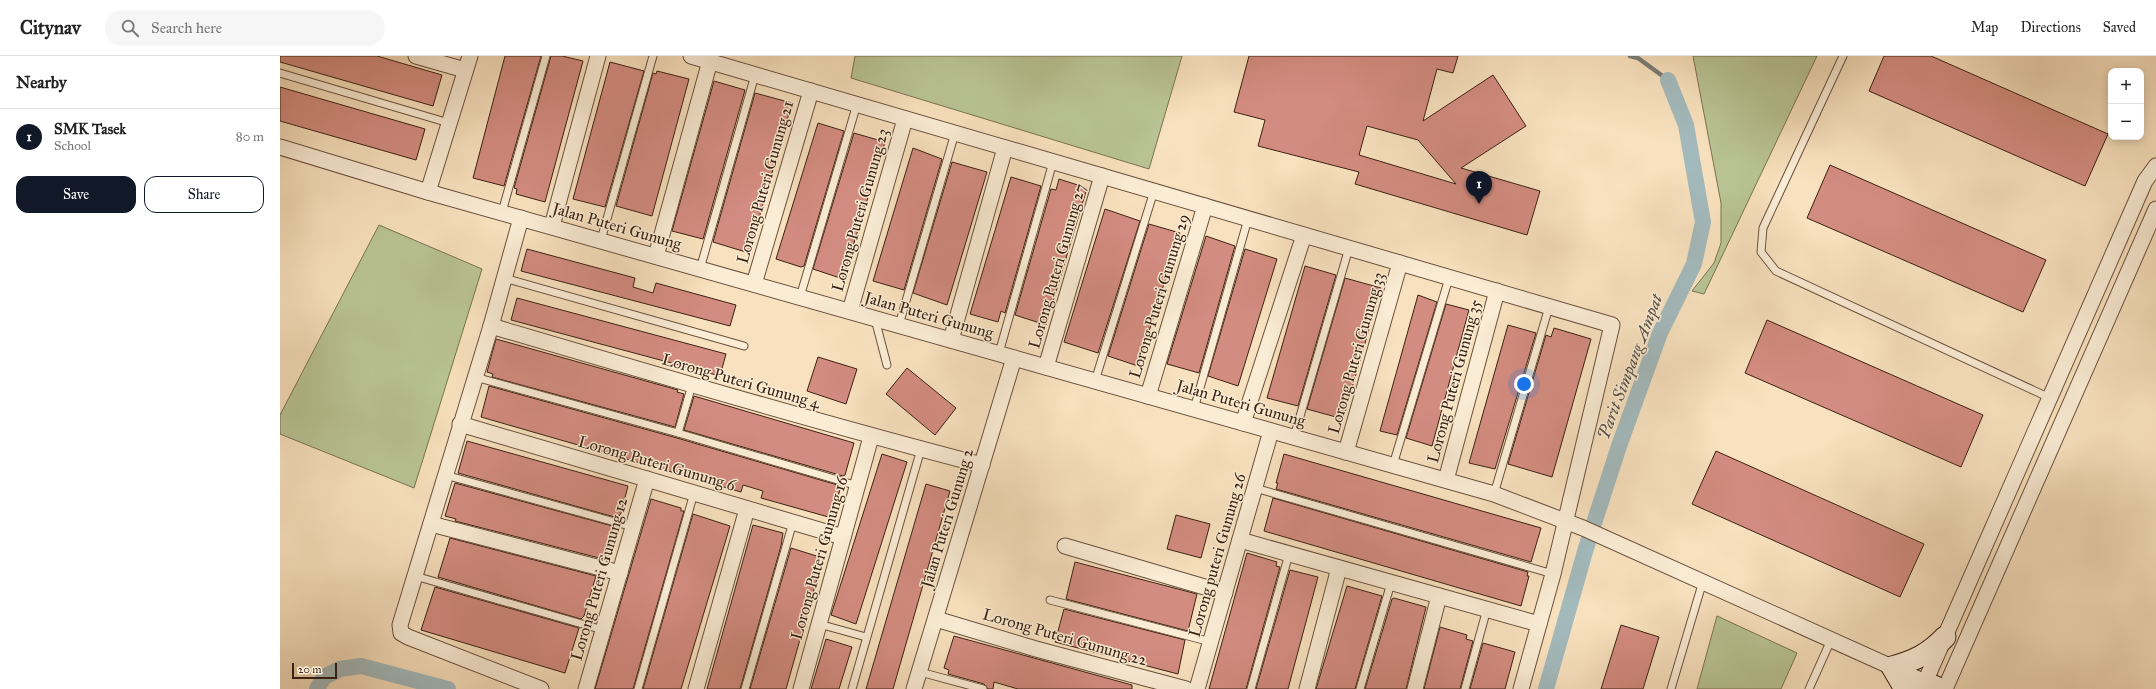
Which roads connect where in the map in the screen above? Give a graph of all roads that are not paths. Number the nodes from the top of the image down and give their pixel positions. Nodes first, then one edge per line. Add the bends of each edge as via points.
1 (416, 56) edge
2 (546, 56) edge
3 (598, 56) edge
4 (653, 56) edge
5 (691, 56) edge
6 (1843, 56) edge
7 (710, 62) junction
8 (468, 63) edge
9 (280, 73) edge
10 (755, 75) junction
11 (811, 91) junction
12 (857, 104) junction
13 (906, 119) junction
14 (449, 123) junction
15 (955, 133) junction
16 (280, 148) edge
17 (1005, 148) junction
18 (1053, 162) junction
19 (2156, 166) edge
20 (1102, 176) junction
21 (1154, 191) junction
22 (428, 192) junction
23 (1205, 206) junction
24 (2156, 210) edge
25 (502, 212) junction
26 (521, 218) junction
27 (1248, 219) junction
28 (552, 226) junction
29 (1304, 235) junction
30 (602, 240) junction
31 (1350, 248) junction
32 (2116, 249) junction
33 (656, 256) junction
34 (2134, 257) junction
35 (1400, 263) junction
36 (700, 269) junction
37 (504, 278) junction
38 (1449, 278) junction
39 (754, 284) junction
40 (1497, 292) junction
41 (800, 297) junction
42 (1549, 307) junction
43 (850, 311) junction
44 (875, 318) junction
45 (899, 325) junction
46 (491, 326) junction
47 (950, 340) junction
48 (744, 346) dead end
49 (999, 353) junction
50 (1014, 358) junction
51 (887, 365) dead end
52 (1046, 367) junction
53 (475, 377) junction
54 (1095, 381) junction
55 (692, 386) junction
56 (1148, 396) junction
57 (2050, 398) junction
58 (1194, 409) junction
59 (1243, 423) junction
60 (460, 424) junction
61 (1271, 431) junction
62 (678, 432) junction
63 (871, 437) junction
64 (1294, 437) junction
65 (921, 449) junction
66 (1346, 452) junction
67 (982, 465) junction
68 (1393, 465) junction
69 (445, 475) junction
70 (647, 479) junction
71 (1446, 480) junction
72 (858, 486) junction
73 (1255, 488) junction
74 (694, 493) junction
75 (1494, 494) junction
76 (747, 509) junction
77 (1566, 521) junction
78 (793, 522) junction
79 (431, 524) junction
80 (633, 527) junction
81 (843, 537) junction
82 (1240, 540) junction
83 (1065, 546) dead end
84 (1289, 554) junction
85 (1339, 568) junction
86 (620, 573) junction
87 (1553, 574) junction
88 (415, 576) junction
89 (1702, 581) junction
90 (1391, 582) junction
91 (1225, 593) junction
92 (1439, 596) junction
93 (1050, 600) dead end
94 (1487, 610) junction
95 (936, 619) junction
96 (819, 624) junction
97 (1539, 624) junction
98 (603, 630) junction
99 (866, 637) junction
100 (1945, 637) junction
101 (1831, 640) junction
102 (1211, 642) junction
103 (1892, 667) junction
104 (920, 672) junction
105 (1929, 687) edge
106 (541, 689) edge
107 (586, 689) edge
108 (638, 689) edge
109 (696, 689) edge
110 (744, 689) edge
111 (801, 689) edge
112 (852, 689) edge
113 (914, 689) edge
114 (984, 689) edge
115 (1186, 689) edge
116 (1197, 689) edge
117 (1251, 689) edge
118 (1307, 689) edge
119 (1360, 689) edge
120 (1415, 689) edge
121 (1465, 689) edge
122 (1521, 689) edge
123 (1671, 689) edge
124 (1809, 689) edge
125 (1905, 689) edge
126 (1945, 689) edge

1 - 8 street
2 - 25 lane
3 - 28 street
4 - 30 lane
5 - 7 street
6 - 57 lane via 1763,228 1761,252 1776,271
7 - 10 street
7 - 33 street
8 - 14 street
9 - 14 lane
10 - 11 street
10 - 36 lane
11 - 12 street
11 - 39 street, Lorong Puteri Gunung 21
12 - 13 street
12 - 41 lane
13 - 15 street
13 - 43 street, Lorong Puteri Gunung 23
14 - 22 street
15 - 17 street
15 - 45 lane
16 - 22 street, Jalan Puteri Gunung
17 - 18 street
17 - 47 street
18 - 20 street
18 - 49 lane
19 - 32 street via 2145,181
20 - 21 street
20 - 52 street, Lorong Puteri Gunung 27
21 - 23 street
21 - 54 lane
22 - 25 street, Jalan Puteri Gunung
23 - 27 street
23 - 56 street, Lorong Puteri Gunung 29
24 - 34 street
25 - 26 street, Jalan Puteri Gunung
26 - 28 street, Jalan Puteri Gunung
26 - 37 street
27 - 29 street
27 - 58 lane
28 - 30 street, Jalan Puteri Gunung
29 - 31 street
29 - 59 street
30 - 33 street, Jalan Puteri Gunung
31 - 35 street
31 - 64 lane
32 - 34 street
32 - 57 street
33 - 36 street, Jalan Puteri Gunung
34 - 126 street
35 - 38 street
35 - 66 street, Lorong Puteri Gunung 33
36 - 39 street, Jalan Puteri Gunung
37 - 46 street
37 - 48 lane
38 - 40 street
38 - 68 lane
39 - 41 street, Jalan Puteri Gunung
40 - 42 street
40 - 71 street, Lorong Puteri Gunung 35
41 - 43 street, Jalan Puteri Gunung
42 - 75 lane
42 - 77 street via 1612,325
43 - 44 street, Jalan Puteri Gunung
44 - 45 street, Jalan Puteri Gunung
44 - 51 lane
45 - 47 street, Jalan Puteri Gunung
46 - 53 street
46 - 55 street, Lorong Puteri Gunung 4
47 - 49 street, Jalan Puteri Gunung
49 - 50 street, Jalan Puteri Gunung
50 - 52 street, Jalan Puteri Gunung
50 - 67 street, Jalan Puteri Gunung 2
52 - 54 street, Jalan Puteri Gunung
53 - 60 street
53 - 62 lane
54 - 56 street, Jalan Puteri Gunung
55 - 62 lane
55 - 63 street, Lorong Puteri Gunung 4
56 - 58 street, Jalan Puteri Gunung
57 - 100 street
58 - 59 street, Jalan Puteri Gunung
59 - 61 street, Jalan Puteri Gunung
60 - 69 street
60 - 70 street, Lorong Puteri Gunung 6
61 - 64 street, Jalan Puteri Gunung
61 - 73 street, Lorong puteri Gunung 26
62 - 72 lane
63 - 65 street, Lorong Puteri Gunung 4
63 - 72 street, Lorong Puteri Gunung 16
64 - 66 street, Jalan Puteri Gunung
65 - 67 street, Lorong Puteri Gunung 4
65 - 99 lane
66 - 68 street, Jalan Puteri Gunung
67 - 95 street, Jalan Puteri Gunung 2
68 - 71 street, Jalan Puteri Gunung
69 - 79 street
69 - 80 lane
70 - 74 street, Lorong Puteri Gunung 6
70 - 80 street, Lorong Puteri Gunung 12
71 - 75 street, Jalan Puteri Gunung
72 - 81 street, Lorong Puteri Gunung 16
73 - 82 street, Lorong puteri Gunung 26
73 - 87 lane
74 - 76 street, Lorong Puteri Gunung 6
74 - 108 lane
75 - 77 street, Jalan Puteri Gunung
76 - 78 street, Lorong Puteri Gunung 6
76 - 109 street
77 - 87 street
77 - 89 street, Jalan Puteri Gunung
78 - 81 street, Lorong Puteri Gunung 6
78 - 110 lane
79 - 86 street
79 - 88 street
80 - 86 street, Lorong Puteri Gunung 12
81 - 96 street, Lorong Puteri Gunung 16
82 - 84 street
82 - 91 street, Lorong puteri Gunung 26
83 - 91 street
84 - 85 street
84 - 117 lane
85 - 90 street
85 - 118 street
86 - 98 street, Lorong Puteri Gunung 12
87 - 97 street
88 - 98 lane
88 - 106 street via 400,625 401,633
89 - 101 street, Jalan Puteri Gunung
89 - 123 lane
90 - 92 street
90 - 119 lane
91 - 102 street, Lorong puteri Gunung 26
92 - 94 street
92 - 120 street
93 - 102 lane
94 - 97 street
94 - 121 lane
95 - 104 street, Jalan Puteri Gunung 2
95 - 115 street, Lorong Puteri Gunung 22
96 - 99 lane
96 - 111 street, Lorong Puteri Gunung 16
97 - 122 street
98 - 107 street, Lorong Puteri Gunung 12
99 - 112 lane
100 - 103 street via 1937,646 1915,661
100 - 105 street
101 - 103 street, Jalan Puteri Gunung
101 - 124 lane
102 - 116 street, Lorong puteri Gunung 26
103 - 105 street, Jalan Puteri Gunung
103 - 125 street
104 - 113 street, Jalan Puteri Gunung 2
104 - 114 lane

